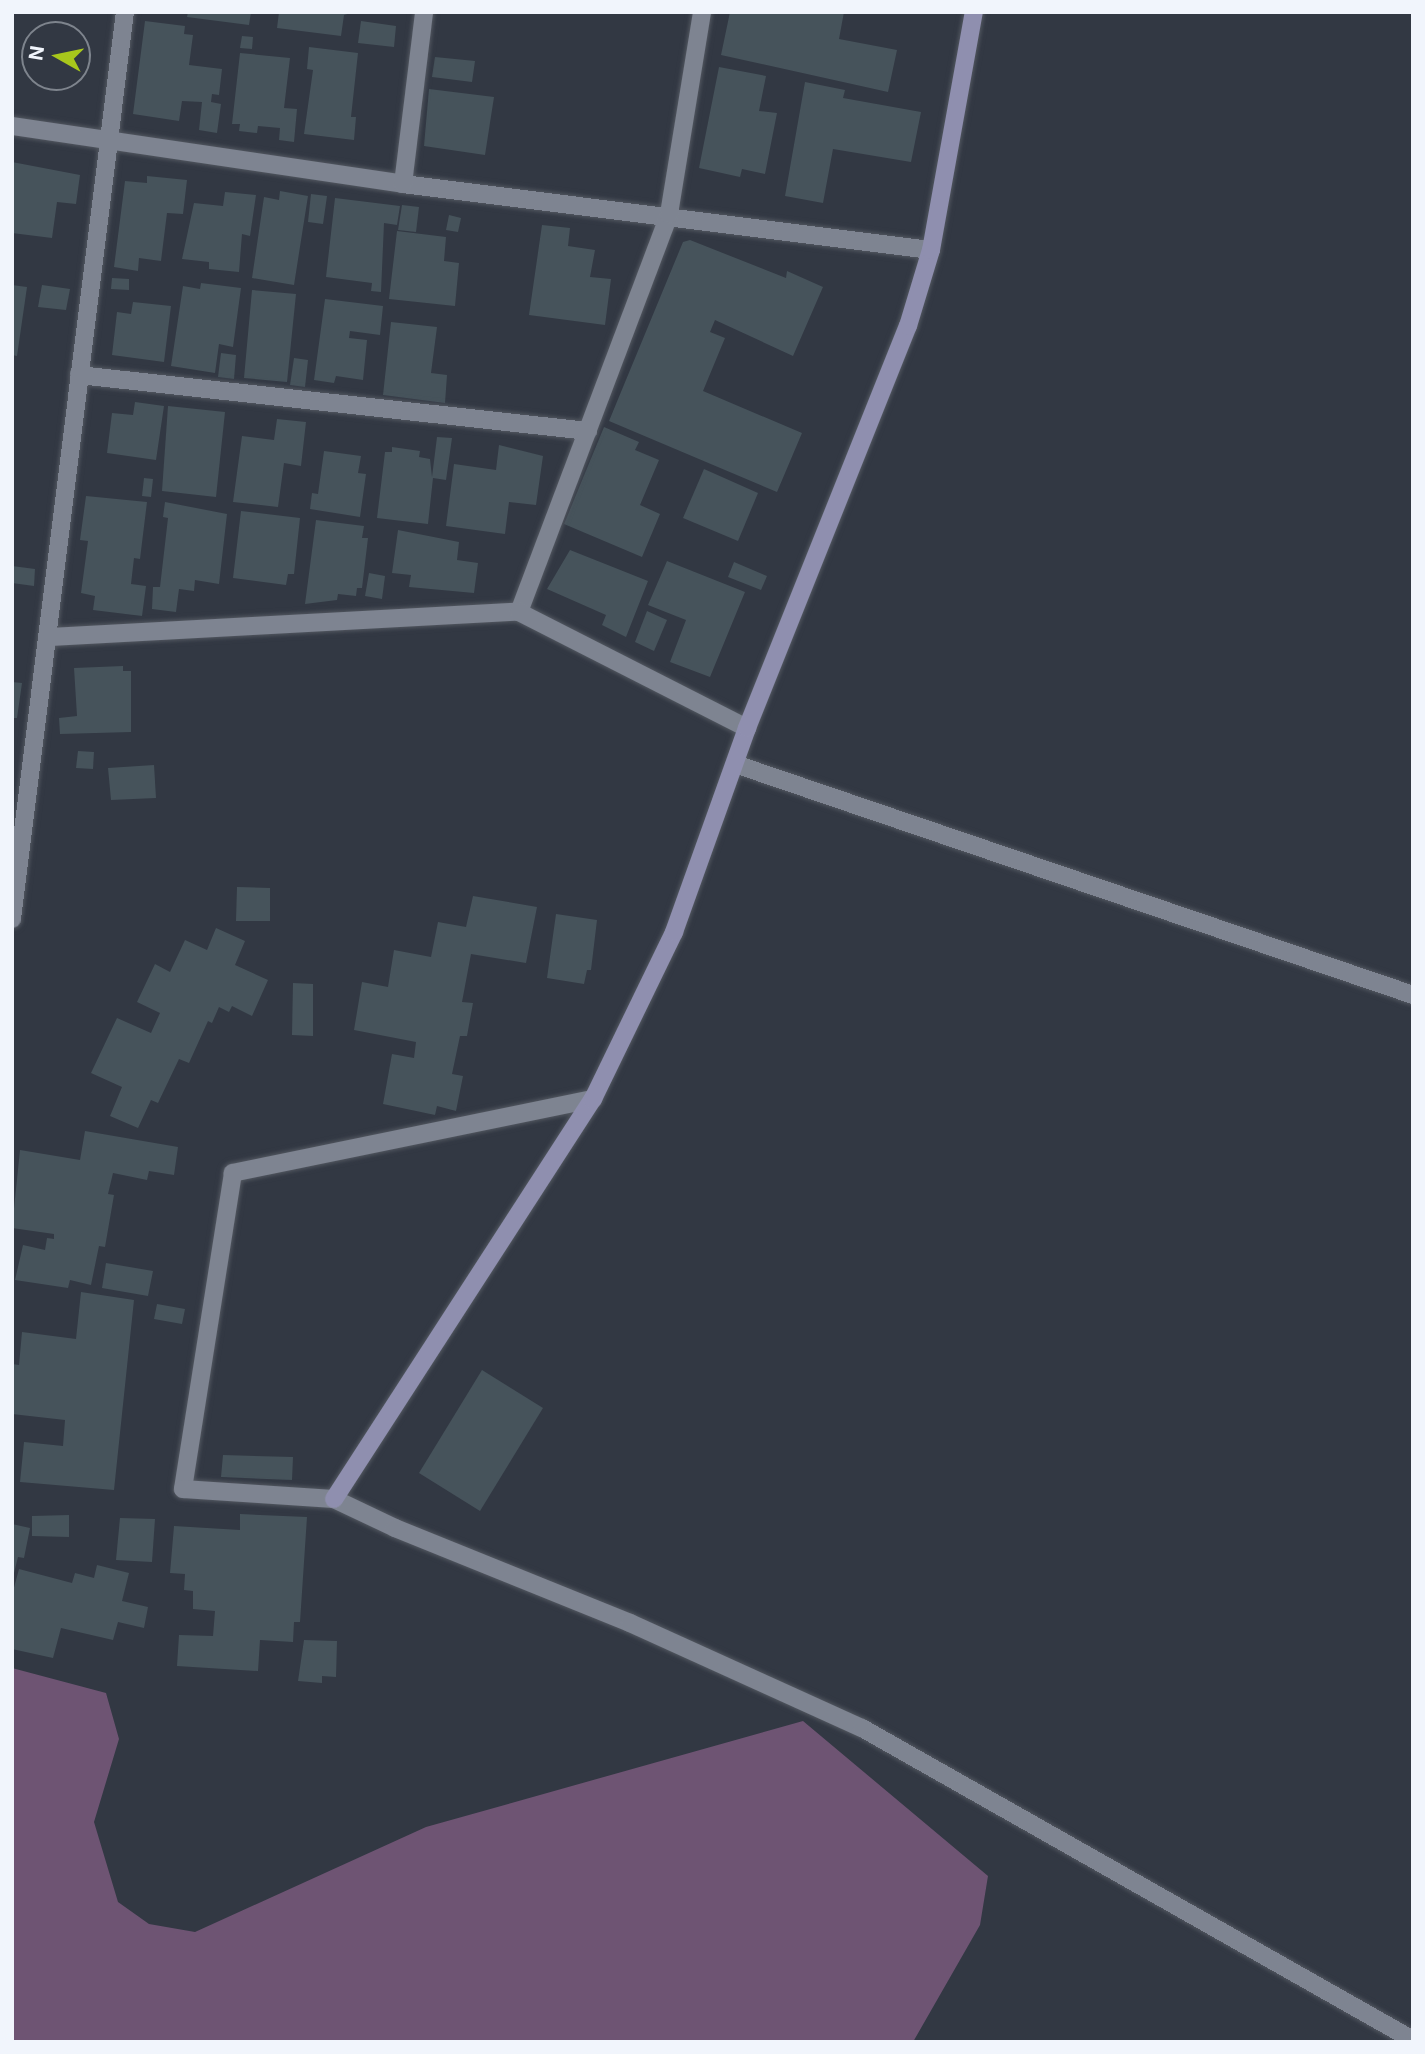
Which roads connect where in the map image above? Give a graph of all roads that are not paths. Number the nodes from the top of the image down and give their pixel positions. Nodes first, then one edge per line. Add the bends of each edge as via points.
1 (125, 12) edge
2 (424, 12) edge
3 (702, 12) edge
4 (974, 12) edge
5 (12, 126) edge
6 (112, 142) junction
7 (403, 184) junction
8 (669, 214) junction
9 (931, 250) junction
10 (79, 374) junction
11 (588, 431) junction
12 (519, 612) junction
13 (50, 637) junction
14 (747, 728) junction
15 (735, 764) junction
16 (12, 919) edge
17 (1413, 995) edge
18 (593, 1099) junction
19 (334, 1499) junction
20 (1413, 2040) edge

1 - 6 street
2 - 7 street
3 - 8 street
4 - 9 street
5 - 6 street
6 - 7 street
6 - 10 street
7 - 8 street
8 - 9 street
8 - 11 street
9 - 14 street via 908,326
10 - 11 street
10 - 13 street
11 - 12 street
12 - 13 street
12 - 14 street
13 - 16 street
14 - 15 street
15 - 17 street
15 - 18 street via 674,932
18 - 19 street
18 - 19 street via 233,1173 183,1489
19 - 20 street via 630,1623 862,1728

